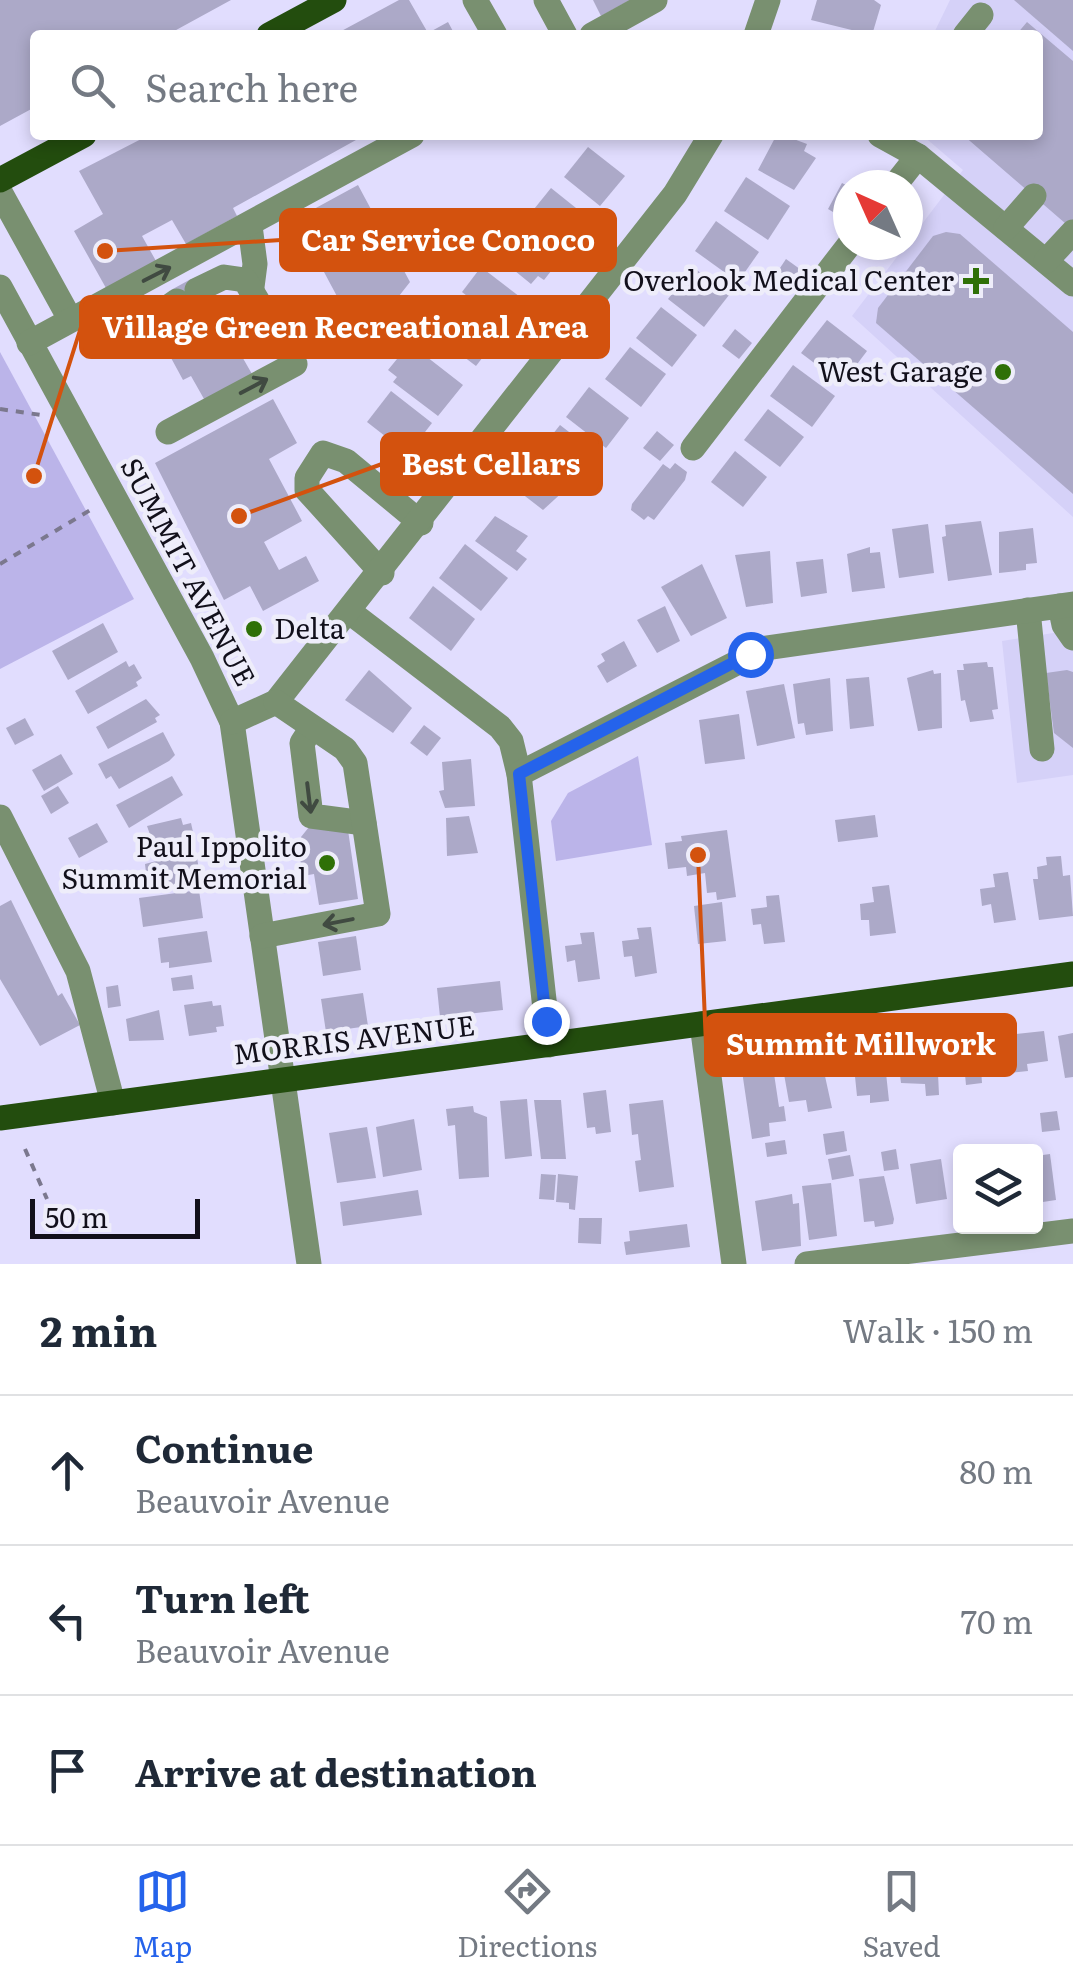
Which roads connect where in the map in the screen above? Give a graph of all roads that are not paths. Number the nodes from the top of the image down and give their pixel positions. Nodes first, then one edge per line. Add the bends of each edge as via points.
1 (334, 0) edge
2 (475, 0) edge
3 (546, 0) edge
4 (655, 0) edge
5 (768, 0) edge
6 (278, 30) edge
7 (492, 30) edge
8 (555, 30) edge
9 (601, 30) edge
10 (758, 30) edge
11 (75, 140) edge
12 (403, 140) edge
13 (708, 140) edge
14 (899, 142) edge
15 (896, 170) edge
16 (0, 180) edge
17 (0, 192) edge
18 (1034, 196) dead end
19 (250, 226) junction
20 (1006, 228) junction
21 (1073, 232) edge
22 (10, 236) edge
23 (837, 260) edge
24 (1046, 261) junction
25 (1073, 284) edge
26 (0, 287) edge
27 (252, 287) junction
28 (54, 291) junction
29 (14, 313) junction
30 (70, 319) junction
31 (120, 342) dead end
32 (30, 343) junction
33 (168, 432) dead end
34 (693, 448) dead end
35 (421, 522) junction
36 (382, 574) junction
37 (1066, 605) edge
38 (1028, 610) junction
39 (351, 613) junction
40 (1073, 638) edge
41 (276, 702) junction
42 (232, 722) junction
43 (311, 728) junction
44 (1042, 749) dead end
45 (519, 774) junction
46 (0, 818) edge
47 (364, 823) junction
48 (262, 936) junction
49 (1073, 974) edge
50 (702, 1024) junction
51 (549, 1045) junction
52 (281, 1079) junction
53 (113, 1103) junction
54 (0, 1118) edge
55 (1073, 1231) edge
56 (309, 1264) edge
57 (734, 1264) edge
58 (807, 1264) edge

1 - 6 main road
2 - 7 street
3 - 8 street
4 - 9 street
5 - 10 street
11 - 16 main road
12 - 19 street
13 - 35 street via 675,194
14 - 15 street
14 - 20 street
17 - 22 street
18 - 20 street
19 - 27 street
30 -> 19 street
20 - 24 street
21 - 24 street
22 - 28 street
23 - 34 street
24 - 25 street
26 - 29 street, SUMMIT AVENUE
27 - 31 street via 224,277
33 -> 27 street via 295,364
28 - 29 street
28 - 30 street
29 - 32 street, SUMMIT AVENUE
30 - 32 street
32 - 42 street, SUMMIT AVENUE
35 - 36 street
35 - 36 street via 346,461 324,454 312,469 307,490
36 - 39 street
37 - 38 street
37 - 40 street via 1064,626
38 - 44 street
38 - 45 street via 766,648
39 - 41 street
39 - 45 street via 500,727
41 - 42 street
41 - 43 street
42 - 48 street, SUMMIT AVENUE
43 - 47 street via 352,756
43 -> 47 street via 302,743 311,816
45 - 51 street
46 - 53 street via 78,971
47 -> 48 street via 378,914
48 - 52 street, SUMMIT AVENUE
49 - 50 main road, MORRIS AVENUE
50 - 51 main road, MORRIS AVENUE
50 - 57 street
51 - 52 main road, MORRIS AVENUE
52 - 53 main road, MORRIS AVENUE
52 - 56 street, SUMMIT AVENUE
53 - 54 main road, MORRIS AVENUE
55 - 58 street

